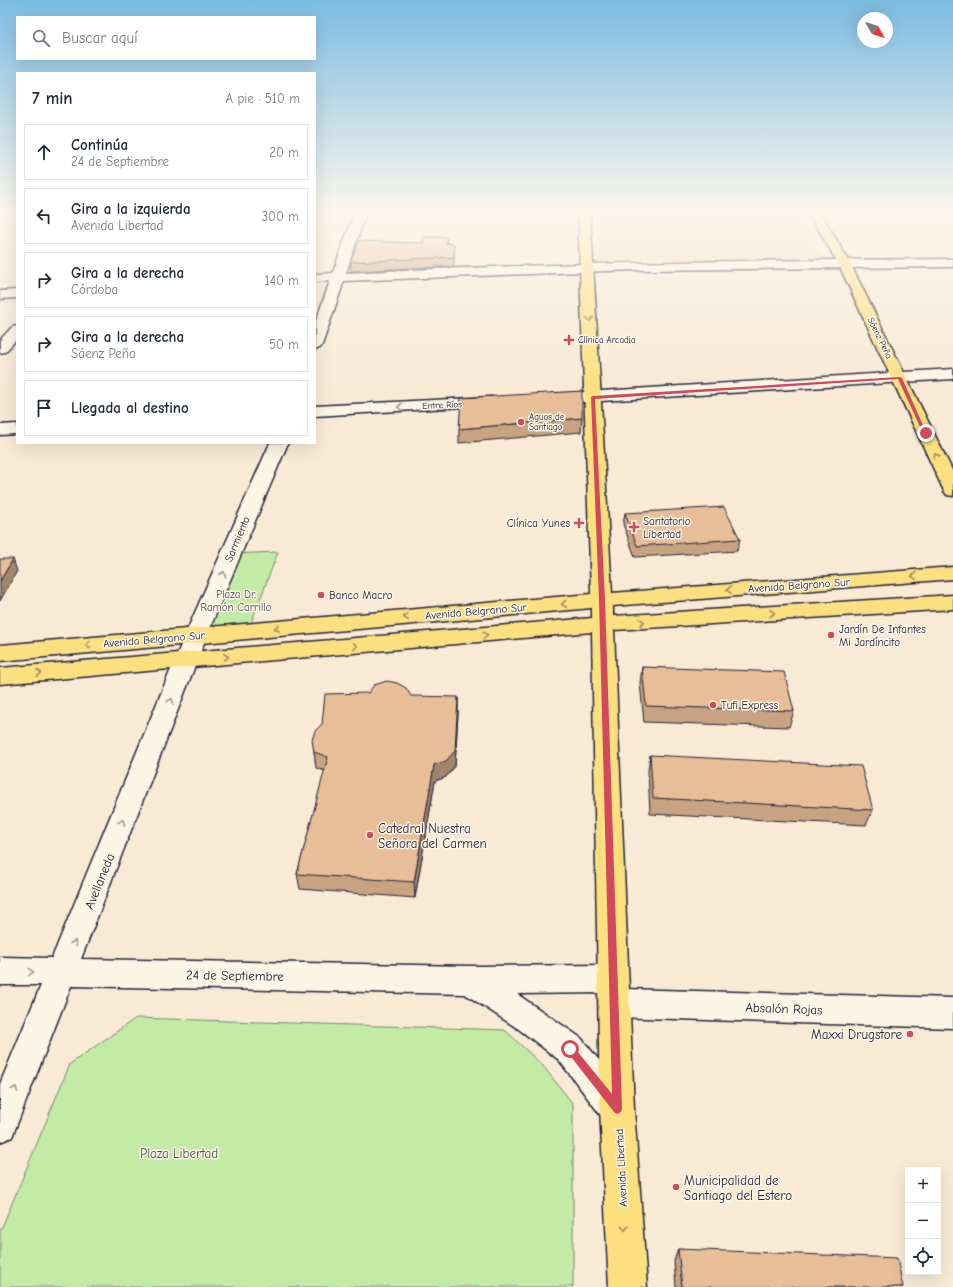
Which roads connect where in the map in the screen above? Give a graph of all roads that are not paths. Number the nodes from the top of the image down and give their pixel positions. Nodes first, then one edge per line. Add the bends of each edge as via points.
1 (341, 270) edge
2 (531, 270) edge
3 (588, 270) edge
4 (847, 270) edge
5 (339, 277) junction
6 (316, 278) edge
7 (16, 294) edge
8 (0, 295) edge
9 (16, 331) edge
10 (316, 342) edge
11 (0, 349) edge
12 (953, 374) edge
13 (899, 378) junction
14 (593, 397) junction
15 (537, 400) edge
16 (506, 402) edge
17 (316, 411) edge
18 (16, 429) edge
19 (0, 430) edge
20 (279, 444) edge
21 (953, 491) edge
22 (953, 573) edge
23 (953, 602) edge
24 (603, 612) junction
25 (196, 635) junction
26 (0, 653) edge
27 (187, 661) junction
28 (0, 676) edge
29 (0, 971) edge
30 (62, 973) junction
31 (470, 980) junction
32 (614, 991) junction
33 (953, 1013) edge
34 (617, 1109) junction
35 (0, 1125) edge
36 (628, 1287) edge

1 - 5 street
2 - 5 street
3 -> 14 main road, Avenida Libertad
4 - 13 main road, Sáenz Peña
5 - 6 street
5 - 10 street
7 - 8 street
9 - 11 street
12 - 13 street
13 - 14 street
21 -> 13 main road, Sáenz Peña
14 - 15 street
14 - 24 main road, Avenida Libertad
16 -> 17 street, Entre Ríos
18 - 19 street
25 -> 20 street, Sarmiento
22 -> 24 main road, Avenida Belgrano Sur
24 -> 23 main road, Avenida Belgrano Sur
24 -> 25 main road, Avenida Belgrano Sur
27 -> 24 main road, Avenida Belgrano Sur
24 - 32 main road, Avenida Libertad
25 -> 26 main road, Avenida Belgrano Sur
25 - 27 street, Avellaneda
28 -> 27 main road, Avenida Belgrano Sur
30 -> 27 street, Avellaneda
29 -> 30 street, 24 de Septiembre
30 - 31 street, 24 de Septiembre
35 -> 30 street, Avellaneda
31 - 32 street, 24 de Septiembre
31 - 34 street via 570,1049
32 - 33 street, Absalón Rojas
32 - 34 main road, Avenida Libertad
34 -> 36 main road, Avenida Libertad

